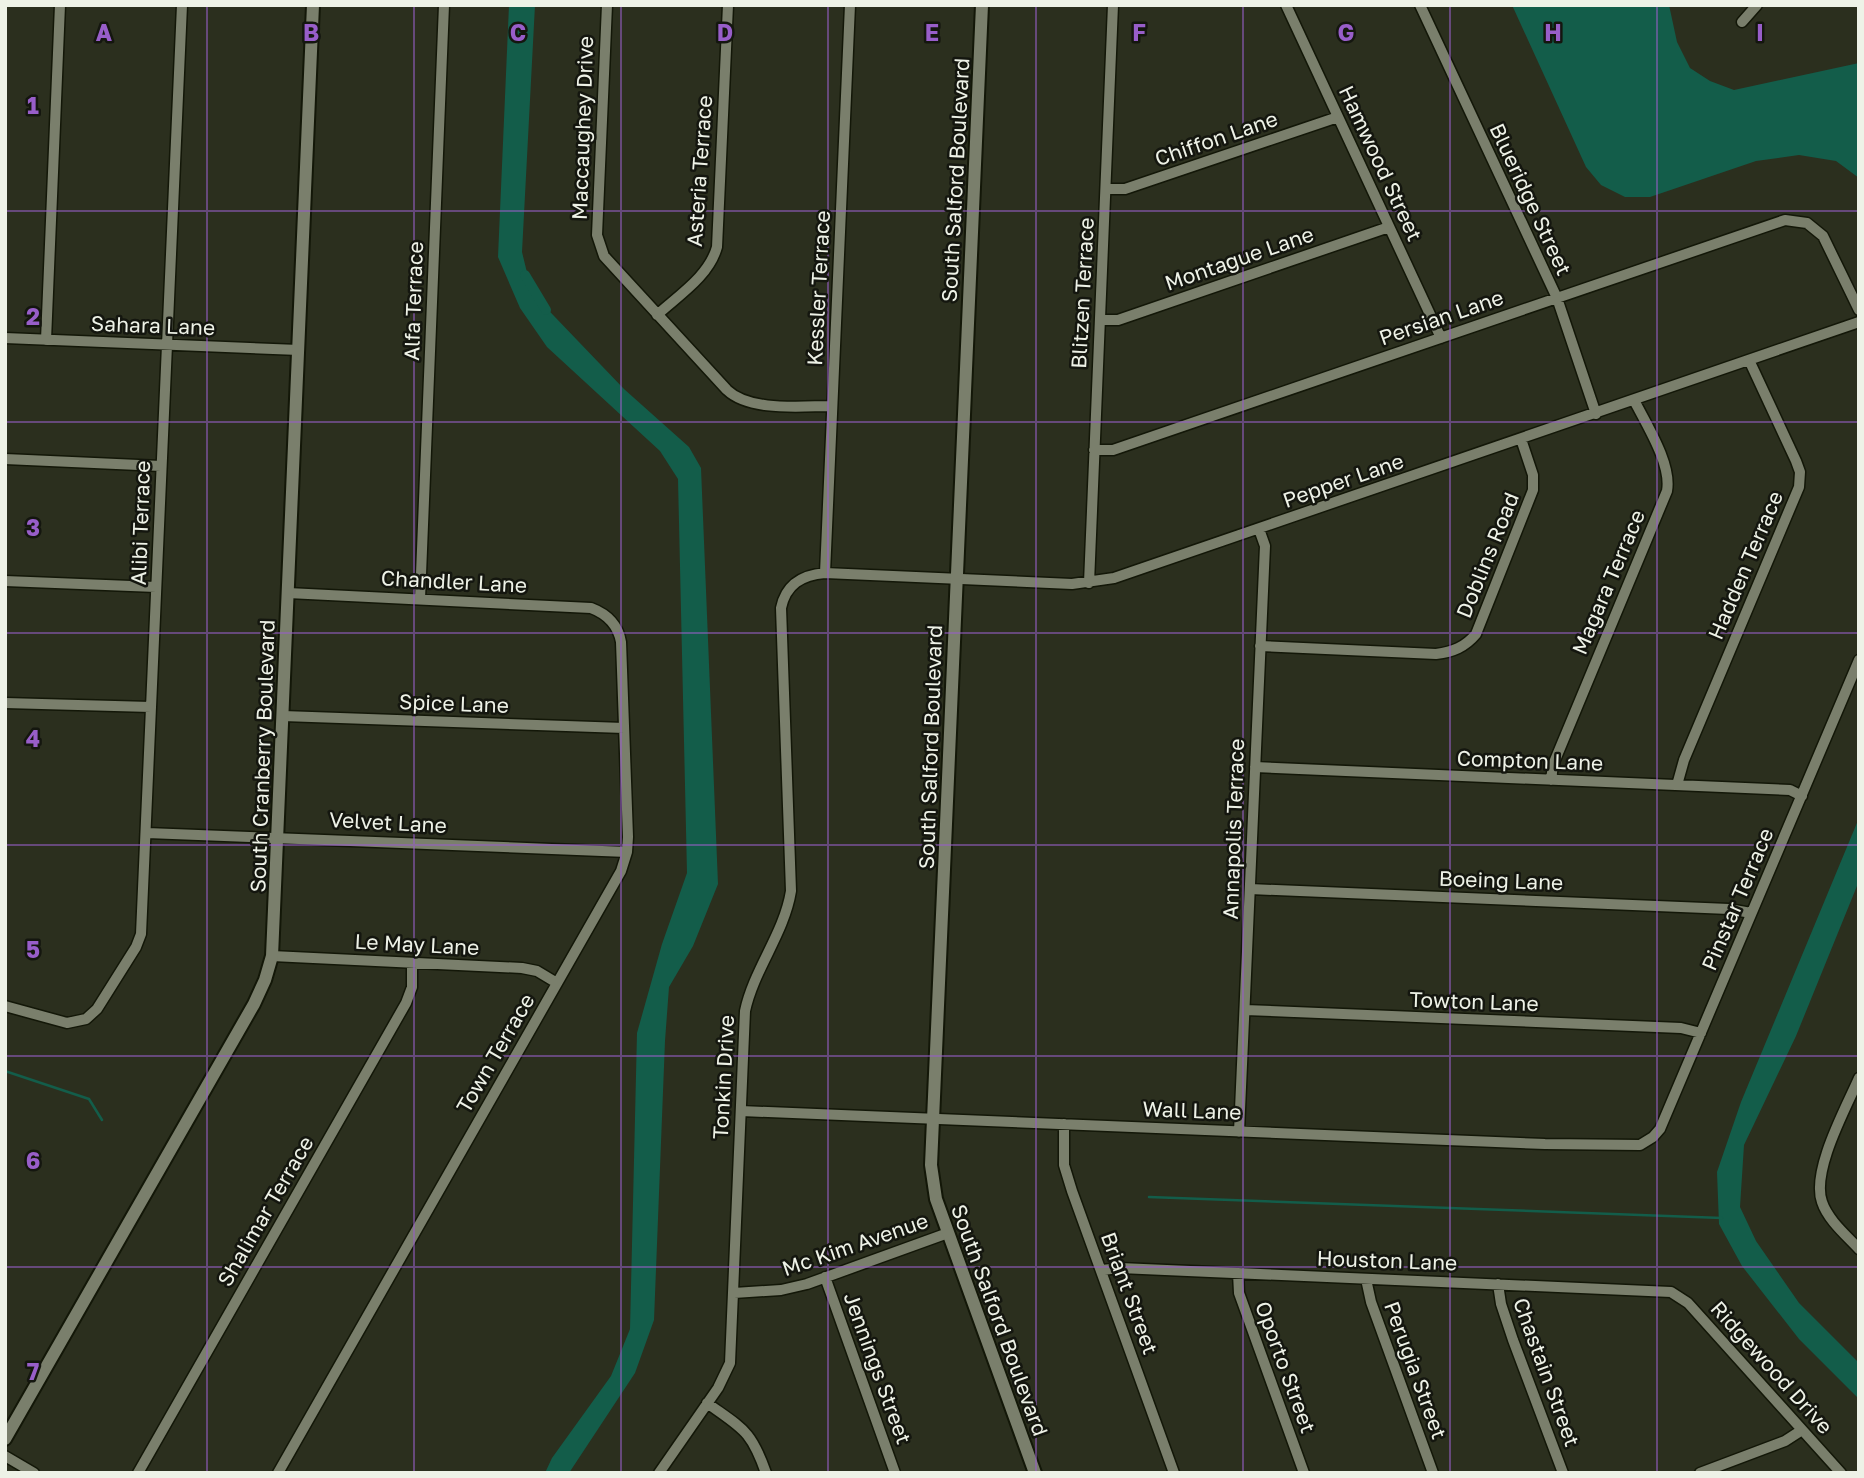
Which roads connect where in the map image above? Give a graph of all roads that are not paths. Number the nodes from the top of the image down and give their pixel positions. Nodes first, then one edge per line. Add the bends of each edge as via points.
1 (60, 5) edge
2 (182, 5) edge
3 (313, 5) edge
4 (444, 5) edge
5 (607, 5) edge
6 (728, 5) edge
7 (850, 5) edge
8 (982, 5) edge
9 (1113, 5) edge
10 (1286, 5) edge
11 (1420, 5) edge
12 (1757, 5) edge
13 (1742, 22) dead end
14 (1338, 117) junction
15 (1106, 189) junction
16 (1389, 227) junction
17 (1557, 298) junction
18 (1859, 310) edge
19 (657, 315) junction
20 (1100, 320) junction
21 (1859, 322) edge
22 (5, 338) edge
23 (1441, 338) junction
24 (46, 340) junction
25 (167, 345) junction
26 (299, 350) junction
27 (1749, 360) junction
28 (1634, 400) junction
29 (831, 406) junction
30 (1595, 414) junction
31 (1521, 439) junction
32 (1094, 450) junction
33 (5, 459) edge
34 (162, 466) junction
35 (1259, 529) junction
36 (825, 573) junction
37 (956, 578) junction
38 (5, 581) edge
39 (1089, 583) junction
40 (156, 586) junction
41 (288, 593) junction
42 (420, 599) junction
43 (612, 622) joint
44 (1260, 646) junction
45 (1859, 660) edge
46 (5, 702) edge
47 (151, 707) junction
48 (283, 716) junction
49 (624, 728) junction
50 (1255, 767) junction
51 (1551, 780) junction
52 (1677, 785) junction
53 (1802, 796) junction
54 (146, 832) junction
55 (278, 836) junction
56 (627, 852) junction
57 (1250, 889) junction
58 (1751, 913) junction
59 (272, 956) junction
60 (412, 964) junction
61 (557, 983) junction
62 (5, 1006) edge
63 (1245, 1010) junction
64 (1701, 1033) junction
65 (1859, 1078) edge
66 (741, 1111) junction
67 (934, 1118) junction
68 (1064, 1124) junction
69 (1239, 1132) junction
70 (1640, 1145) joint
71 (948, 1233) junction
72 (1859, 1249) edge
73 (1102, 1270) junction
74 (1238, 1273) junction
75 (825, 1277) junction
76 (1366, 1279) junction
77 (1498, 1284) junction
78 (1671, 1292) joint
79 (734, 1293) junction
80 (707, 1404) junction
81 (1802, 1430) junction
82 (5, 1439) edge
83 (5, 1456) edge
84 (34, 1473) edge
85 (138, 1473) edge
86 (278, 1473) edge
87 (659, 1473) edge
88 (766, 1473) edge
89 (895, 1473) edge
90 (1035, 1473) edge
91 (1174, 1473) edge
92 (1304, 1473) edge
93 (1433, 1473) edge
94 (1563, 1473) edge
95 (1700, 1473) edge
96 (1841, 1473) edge

1 - 24 street
2 - 25 street, Alibi Terrace
3 - 26 street, South Cranberry Boulevard
4 - 42 street, Alfa Terrace
5 - 19 street, Maccaughey Drive via 597,235 607,261
6 - 19 street, Asteria Terrace via 717,247 705,271
7 - 29 street, Kessler Terrace
8 - 37 street, South Salford Boulevard
9 - 15 street, Blitzen Terrace
10 - 14 street, Hamwood Street
11 - 17 street, Blueridge Street
12 - 13 street
14 - 15 street, Chiffon Lane via 1125,190
14 - 16 street, Hamwood Street
15 - 20 street, Blitzen Terrace
16 - 20 street, Montague Lane via 1118,320
16 - 23 street, Hamwood Street
17 - 18 street, Persian Lane via 1779,222 1800,221 1823,236
17 - 23 street, Persian Lane
17 - 30 street, Blueridge Street
19 - 29 street, Maccaughey Drive via 739,400
20 - 32 street, Blitzen Terrace
21 - 27 street, Pepper Lane
22 - 24 street, Sahara Lane
23 - 32 street, Persian Lane via 1113,450
24 - 25 street, Sahara Lane
25 - 26 street, Sahara Lane
25 - 34 street, Alibi Terrace
26 - 41 street, South Cranberry Boulevard
27 - 28 street, Pepper Lane
27 - 52 street, Hadden Terrace via 1796,461 1799,487
28 - 30 street, Pepper Lane
28 - 51 street, Magara Terrace via 1669,482 1553,765
29 - 36 street, Kessler Terrace
30 - 31 street, Pepper Lane
31 - 35 street, Pepper Lane
31 - 44 street, Doblins Road via 1533,475 1531,501 1476,634 1464,646 1436,654
32 - 39 street, Blitzen Terrace
33 - 34 street
34 - 40 street, Alibi Terrace
35 - 39 street, Pepper Lane
35 - 44 street, Annapolis Terrace via 1265,547
36 - 37 street, Pepper Lane
36 - 66 street, Tonkin Drive via 808,575 793,584 781,608 791,891 786,915 747,1003
37 - 39 street, Pepper Lane
37 - 67 street, South Salford Boulevard
38 - 40 street
40 - 47 street, Alibi Terrace
41 - 42 street, Chandler Lane
41 - 48 street, South Cranberry Boulevard
42 - 43 street, Chandler Lane via 591,608
43 - 49 street, Town Terrace via 621,642
44 - 50 street, Annapolis Terrace
45 - 53 street, Pinstar Terrace
46 - 47 street
47 - 54 street, Alibi Terrace
48 - 49 street, Spice Lane
48 - 55 street, South Cranberry Boulevard
49 - 56 street, Town Terrace
50 - 51 street, Compton Lane
50 - 57 street, Annapolis Terrace
51 - 52 street, Compton Lane
52 - 53 street, Compton Lane via 1790,790
53 - 58 street, Pinstar Terrace
54 - 55 street, Velvet Lane
54 - 62 street, Alibi Terrace via 141,934 97,1009 79,1022 67,1023
55 - 56 street, Velvet Lane
55 - 59 street, South Cranberry Boulevard
56 - 61 street, Town Terrace via 621,871
57 - 58 street, Boeing Lane
57 - 63 street, Annapolis Terrace
58 - 64 street, Pinstar Terrace
59 - 60 street, Le May Lane
59 - 82 street, South Cranberry Boulevard via 254,1004
60 - 61 street, Le May Lane via 522,968
60 - 85 street, Shalimar Terrace via 412,987 405,1003
61 - 86 street, Town Terrace
63 - 64 street, Towton Lane via 1681,1028
63 - 69 street, Annapolis Terrace
64 - 70 street, Pinstar Terrace via 1660,1129
65 - 72 street via 1823,1163 1819,1185 1822,1204
66 - 67 street, Wall Lane
66 - 79 street, Tonkin Drive
67 - 68 street, Wall Lane
67 - 71 street, South Salford Boulevard via 932,1181
68 - 69 street, Wall Lane
68 - 73 street, Briant Street via 1064,1165
69 - 70 street, Wall Lane
71 - 75 street, Mc Kim Avenue
71 - 90 street, South Salford Boulevard
73 - 74 street, Houston Lane
73 - 91 street, Briant Street
74 - 76 street, Houston Lane
74 - 92 street, Oporto Street via 1239,1293
75 - 79 street, Mc Kim Avenue via 781,1290
75 - 89 street, Jennings Street
76 - 77 street, Houston Lane
76 - 93 street, Perugia Street
77 - 78 street, Houston Lane
77 - 94 street, Chastain Street via 1513,1340
78 - 81 street, Ridgewood Drive via 1688,1303
79 - 80 street, Tonkin Drive via 730,1363
80 - 87 street, Tonkin Drive
80 - 88 street via 748,1433
81 - 95 street via 1785,1441
81 - 96 street, Ridgewood Drive
83 - 84 street

